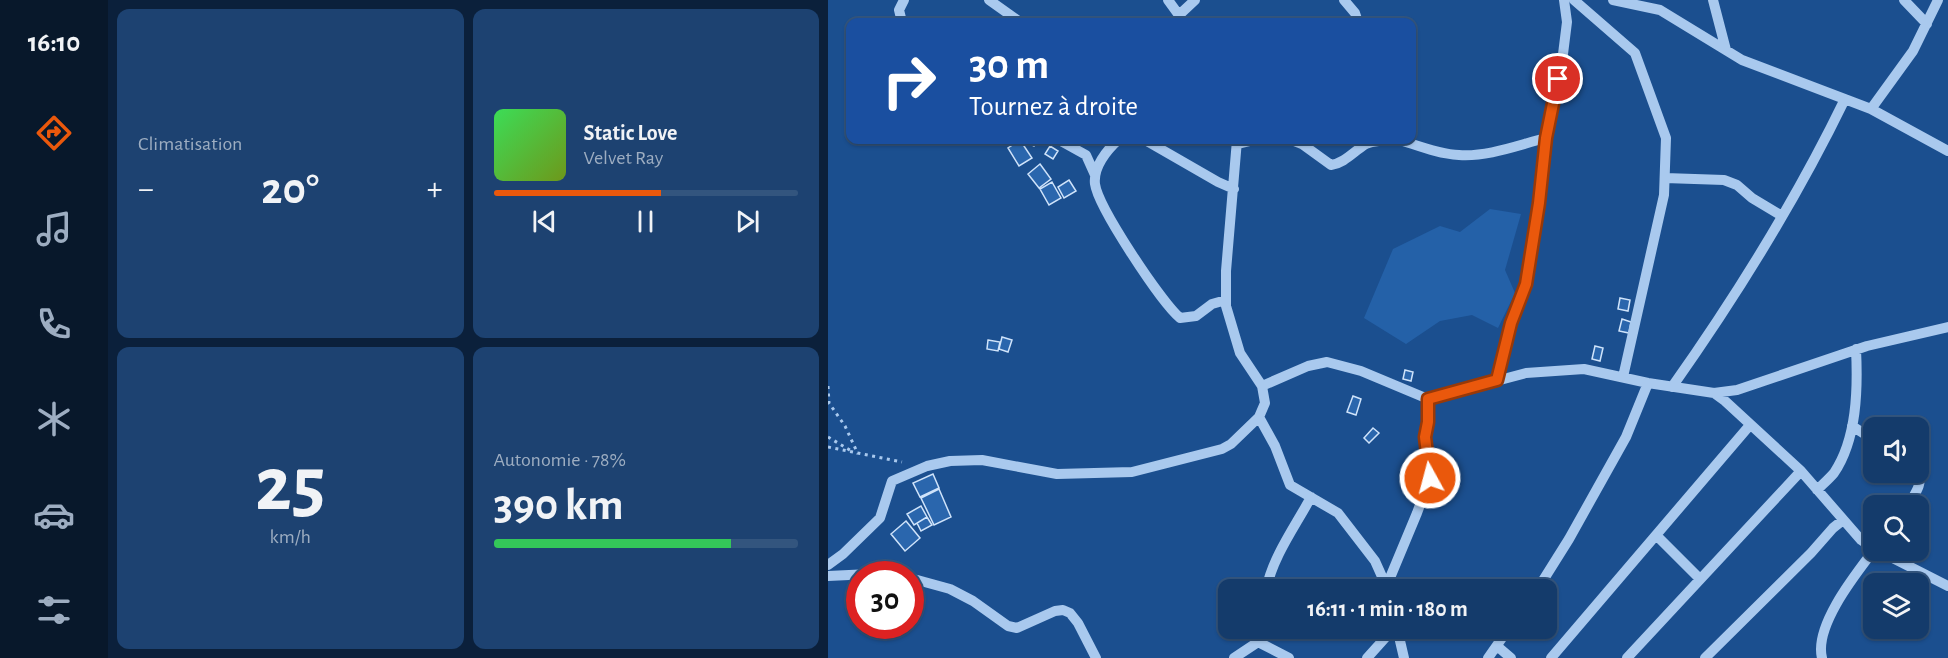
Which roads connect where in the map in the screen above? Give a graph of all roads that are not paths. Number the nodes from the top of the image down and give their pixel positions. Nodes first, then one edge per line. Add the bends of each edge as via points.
1 (904, 0) edge
2 (989, 0) edge
3 (1168, 0) edge
4 (1195, 0) edge
5 (1344, 0) edge
6 (1564, 0) edge
7 (1574, 0) edge
8 (1613, 0) edge
9 (1713, 0) edge
10 (1904, 0) edge
11 (1938, 0) edge
12 (901, 18) edge
13 (1014, 18) edge
14 (1180, 18) edge
15 (1182, 18) edge
16 (1357, 18) edge
17 (1927, 24) junction
18 (1726, 50) junction
19 (1845, 99) junction
20 (1870, 109) junction
21 (1546, 138) junction
22 (1066, 144) edge
23 (1115, 144) edge
24 (1152, 144) edge
25 (1238, 144) edge
26 (1302, 144) edge
27 (1369, 144) edge
28 (1411, 144) edge
29 (1948, 151) edge
30 (1095, 175) junction
31 (1665, 178) junction
32 (1234, 189) junction
33 (1782, 216) junction
34 (1226, 300) junction
35 (1948, 327) edge
36 (1856, 349) junction
37 (1623, 377) junction
38 (1497, 380) junction
39 (1648, 383) junction
40 (1262, 386) junction
41 (1672, 387) junction
42 (1714, 393) junction
43 (1428, 399) junction
44 (1259, 417) junction
45 (1750, 426) junction
46 (1852, 426) junction
47 (1863, 433) edge
48 (1802, 471) junction
49 (1817, 490) junction
50 (1311, 497) junction
51 (1843, 520) junction
52 (1656, 535) junction
53 (1863, 541) edge
54 (1869, 561) edge
55 (1898, 561) edge
56 (828, 565) edge
57 (846, 575) edge
58 (828, 576) edge
59 (1268, 579) edge
60 (1384, 579) edge
61 (1391, 579) edge
62 (1544, 579) edge
63 (1700, 579) junction
64 (924, 582) edge
65 (1948, 586) edge
66 (1385, 639) edge
67 (1399, 639) edge
68 (1502, 639) edge
69 (1258, 642) joint
70 (1497, 646) junction
71 (1712, 655) edge
72 (1096, 658) edge
73 (1234, 658) edge
74 (1289, 658) edge
75 (1367, 658) edge
76 (1404, 658) edge
77 (1488, 658) edge
78 (1511, 658) edge
79 (1551, 658) edge
80 (1627, 658) edge
81 (1822, 658) edge

1 - 12 street via 899,10
2 - 13 street
3 - 14 street
4 - 15 street
5 - 16 street
6 - 21 street via 1564,52
7 - 31 street via 1636,55 1664,132
8 - 18 street via 1660,10
9 - 18 street
10 - 17 street
11 - 17 street
17 - 20 street
18 - 19 street via 1742,60
19 - 20 street
19 - 33 street
20 - 29 street
21 - 28 street via 1484,154 1459,155
21 - 38 street via 1526,284 1511,323
22 - 30 street via 1086,155
23 - 30 street
24 - 32 street
25 - 32 street
26 - 27 street via 1335,165
30 - 34 street via 1095,185 1112,222 1172,311 1180,318 1189,318
31 - 33 street via 1737,184
31 - 37 street
32 - 34 street
33 - 41 street via 1753,268
34 - 40 street via 1240,353
35 - 36 street
36 - 42 street via 1737,390
36 - 46 street
37 - 38 street via 1584,369 1526,373
37 - 39 street
38 - 43 street
39 - 41 street
39 - 62 street via 1626,437
40 - 43 street via 1327,362 1361,371
40 - 44 street via 1265,403
41 - 42 street
42 - 45 street
43 - 61 street via 1425,437 1430,478
44 - 50 street via 1290,485
44 - 56 street via 1222,449 1131,472 1057,474 982,460 927,466 892,481 880,518
45 - 48 street
45 - 52 street
46 - 47 street
46 - 49 street via 1846,450
48 - 49 street
48 - 63 street
49 - 51 street
50 - 59 street
50 - 60 street via 1338,513
51 - 53 street
51 - 71 street
52 - 63 street
52 - 79 street
54 - 81 street via 1837,604 1822,636
55 - 65 street
57 - 58 street
63 - 80 street
64 - 72 street via 950,589 1017,628 1055,611 1070,613
66 - 75 street
67 - 76 street
68 - 70 street
69 - 73 street
69 - 74 street
70 - 77 street
70 - 78 street

